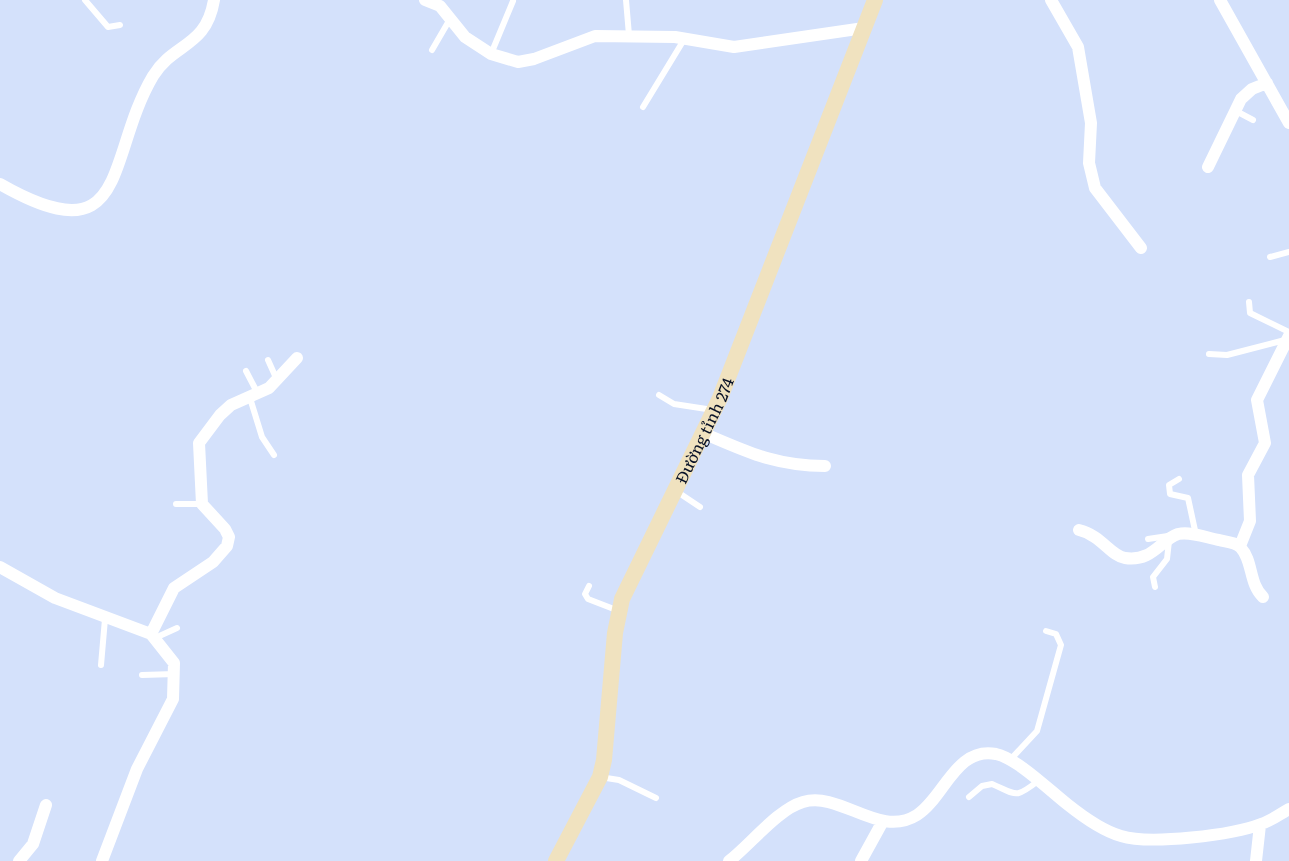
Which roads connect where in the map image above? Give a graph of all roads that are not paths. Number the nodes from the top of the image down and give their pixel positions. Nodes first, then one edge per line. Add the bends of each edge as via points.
1 (85, 0) edge
2 (214, 0) edge
3 (425, 0) edge
4 (626, 0) edge
5 (875, 0) edge
6 (1051, 0) edge
7 (1220, 0) edge
8 (513, 1) edge
9 (451, 18) junction
10 (120, 25) dead end
11 (864, 28) junction
12 (629, 35) junction
13 (685, 38) junction
14 (432, 50) dead end
15 (491, 54) junction
16 (1266, 83) junction
17 (643, 107) dead end
18 (1235, 111) junction
19 (1254, 120) dead end
20 (1289, 123) edge
21 (1208, 167) dead end
22 (0, 184) edge
23 (1141, 248) dead end
24 (1289, 252) edge
25 (1270, 257) dead end
26 (1249, 302) dead end
27 (1288, 336) edge
28 (1209, 354) dead end
29 (297, 358) dead end
30 (268, 360) dead end
31 (246, 370) dead end
32 (277, 381) junction
33 (659, 395) dead end
34 (254, 396) junction
35 (714, 410) junction
36 (704, 433) junction
37 (274, 455) dead end
38 (825, 466) dead end
39 (1179, 480) dead end
40 (676, 491) junction
41 (176, 504) dead end
42 (202, 504) junction
43 (700, 507) dead end
44 (1078, 530) dead end
45 (1197, 536) junction
46 (1173, 537) junction
47 (1148, 539) dead end
48 (1240, 546) junction
49 (0, 567) edge
50 (589, 586) dead end
51 (1155, 587) dead end
52 (1263, 597) dead end
53 (620, 611) junction
54 (105, 619) junction
55 (177, 628) dead end
56 (1046, 631) dead end
57 (153, 636) junction
58 (101, 665) dead end
59 (176, 674) junction
60 (142, 675) dead end
61 (1010, 760) junction
62 (600, 777) junction
63 (1038, 781) junction
64 (969, 797) dead end
65 (656, 798) dead end
66 (46, 805) dead end
67 (1289, 809) edge
68 (883, 821) junction
69 (1260, 825) junction
70 (19, 861) edge
71 (102, 861) edge
72 (556, 861) edge
73 (729, 861) edge
74 (861, 861) edge
75 (1256, 861) edge

1 - 10 lane via 108,27
2 - 22 street via 201,34 155,74 111,181 95,204 72,211 39,205
3 - 9 street via 440,6
4 - 12 lane
5 - 11 main road, Đường tỉnh 274
6 - 23 street via 1078,47 1091,123 1089,163 1095,188
7 - 16 street
8 - 15 lane
9 - 14 lane
9 - 15 street via 465,37
11 - 13 street via 734,47
11 - 35 main road, Đường tỉnh 274
12 - 13 street
12 - 15 street via 583,39 518,62
13 - 17 lane
16 - 18 street via 1246,94
16 - 20 street
18 - 19 lane
18 - 21 street
24 - 25 lane
26 - 27 lane via 1250,313
27 - 28 lane via 1227,356
27 - 48 street via 1257,400 1265,443 1248,476 1250,521
29 - 32 street
30 - 32 lane
31 - 34 lane
32 - 34 street
33 - 35 lane via 674,404
34 - 37 lane via 262,437
34 - 42 street via 231,405 199,443
35 - 36 main road, Đường tỉnh 274
36 - 38 street via 772,462
36 - 40 main road, Đường tỉnh 274
39 - 45 lane via 1169,485 1168,490 1188,498
40 - 43 lane
40 - 53 main road, Đường tỉnh 274 via 622,599
41 - 42 lane
42 - 57 street via 225,529 229,537 227,546 213,562 174,588
44 - 46 street via 1100,538 1124,558 1154,553
45 - 46 street
45 - 48 street
46 - 47 lane
46 - 51 lane via 1167,559 1153,577
48 - 52 street via 1254,586
49 - 54 street via 55,598
50 - 53 lane via 585,594 588,599
53 - 62 main road, Đường tỉnh 274
54 - 57 street
54 - 58 lane
55 - 57 lane
56 - 61 lane via 1056,634 1061,645 1037,731
57 - 59 street via 174,663
59 - 60 lane
59 - 71 street via 174,699 137,769
61 - 63 street
61 - 68 street via 997,754 982,754 968,760 917,815
62 - 65 lane via 619,780
62 - 72 main road, Đường tỉnh 274
63 - 64 lane via 1020,795 992,784 982,786
63 - 69 street via 1105,829 1133,839 1174,839
66 - 70 street via 33,844
67 - 69 street
68 - 73 street via 824,801 800,802
68 - 74 street
69 - 75 street

